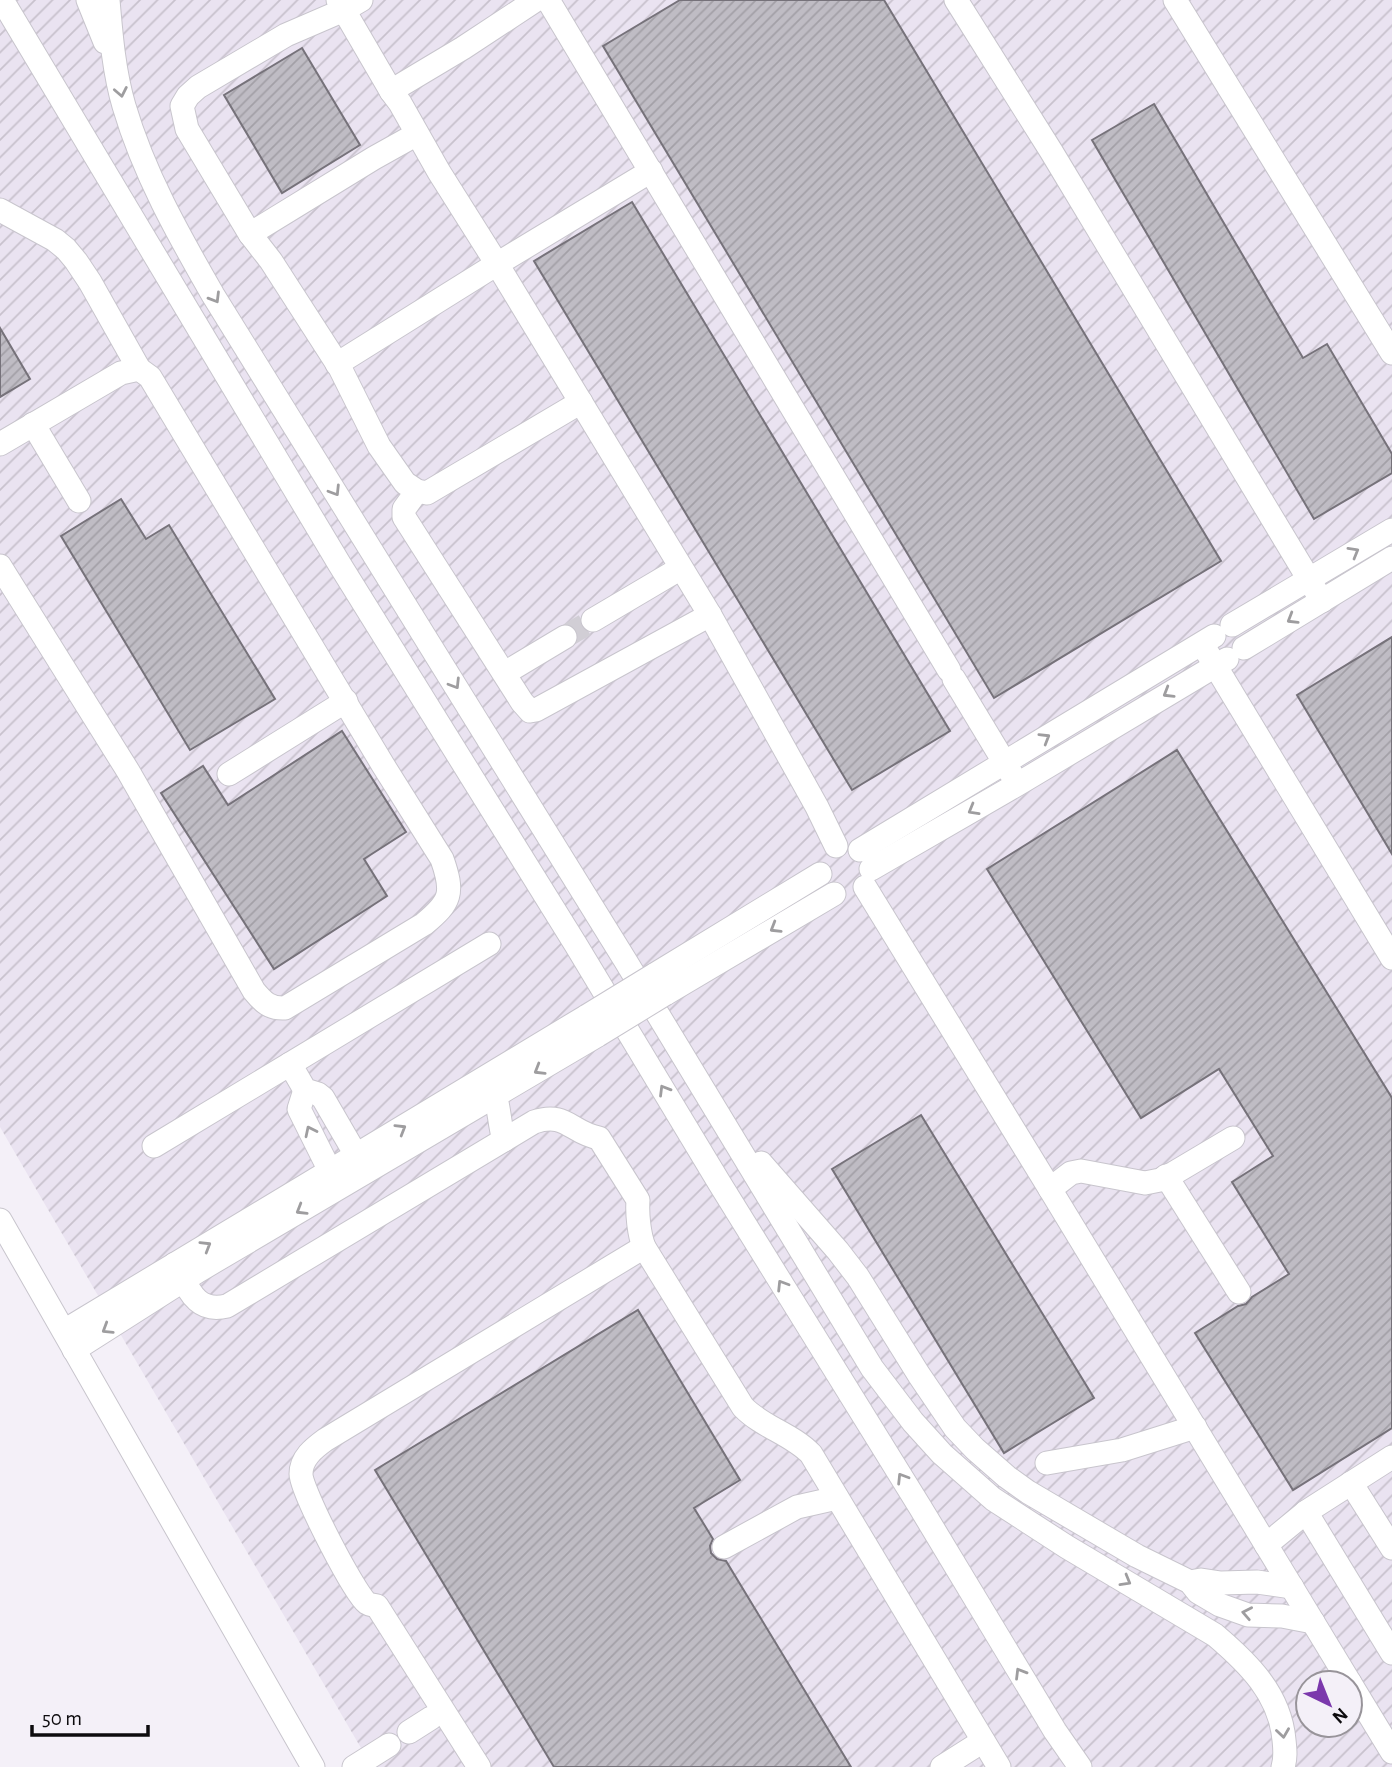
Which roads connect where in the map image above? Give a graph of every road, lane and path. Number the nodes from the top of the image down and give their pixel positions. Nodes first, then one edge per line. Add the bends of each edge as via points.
1 (2, 0) edge
2 (20, 0) edge
3 (88, 0) edge
4 (108, 0) edge
5 (536, 0) edge
6 (548, 0) edge
7 (956, 0) edge
8 (1175, 0) edge
9 (348, 3) edge
10 (34, 53) junction
11 (115, 60) junction
12 (391, 91) junction
13 (417, 134) junction
14 (651, 171) junction
15 (0, 210) edge
16 (250, 234) junction
17 (496, 264) junction
18 (241, 341) junction
19 (1392, 353) edge
20 (215, 357) junction
21 (337, 364) junction
22 (139, 369) junction
23 (581, 402) junction
24 (33, 424) junction
25 (0, 444) edge
26 (417, 491) junction
27 (79, 501) dead end
28 (1392, 530) edge
29 (1392, 558) edge
30 (0, 566) edge
31 (681, 568) junction
32 (1309, 579) junction
33 (1322, 601) junction
34 (710, 615) junction
35 (593, 620) tunnel mouth
36 (1216, 635) junction
37 (565, 637) tunnel mouth
38 (1229, 657) junction
39 (505, 673) junction
40 (346, 701) junction
41 (486, 735) junction
42 (457, 753) junction
43 (1004, 762) junction
44 (229, 774) dead end
45 (1018, 784) junction
46 (836, 846) junction
47 (866, 869) junction
48 (820, 874) junction
49 (834, 894) junction
50 (489, 944) dead end
51 (1392, 958) edge
52 (659, 985) junction
53 (290, 1064) junction
54 (492, 1086) junction
55 (305, 1090) junction
56 (726, 1125) junction
57 (1233, 1138) dead end
58 (504, 1140) junction
59 (154, 1146) dead end
60 (361, 1164) junction
61 (1166, 1176) junction
62 (334, 1180) junction
63 (1051, 1189) junction
64 (0, 1220) edge
65 (644, 1247) junction
66 (179, 1272) junction
67 (1239, 1292) dead end
68 (69, 1341) junction
69 (1195, 1427) junction
70 (1392, 1457) edge
71 (1047, 1463) dead end
72 (1351, 1483) junction
73 (837, 1498) junction
74 (1306, 1512) junction
75 (1266, 1545) junction
76 (724, 1547) dead end
77 (1392, 1548) edge
78 (1190, 1582) junction
79 (1292, 1587) junction
80 (367, 1603) junction
81 (1312, 1622) junction
82 (1392, 1653) edge
83 (1341, 1669) edge
84 (1364, 1706) edge
85 (431, 1718) junction
86 (409, 1732) dead end
87 (983, 1741) junction
88 (389, 1745) dead end
89 (1392, 1752) edge
90 (313, 1767) edge
91 (354, 1767) edge
92 (462, 1767) edge
93 (479, 1767) edge
94 (942, 1767) edge
95 (999, 1767) edge
96 (1080, 1767) edge
97 (1283, 1767) edge

1 - 10 street
2 - 10 street
3 - 11 street
4 - 11 street
5 - 12 street
6 - 14 street
7 - 32 street
8 - 19 street
9 - 12 street
9 - 16 street via 198,87 182,106 187,128
10 - 20 street
11 -> 18 street via 123,104 151,181
12 - 13 street
13 - 16 street
13 - 17 street
14 - 17 street
14 - 43 street
15 - 22 street via 66,249
16 - 21 street
17 - 21 street
17 - 23 street
18 - 20 street
18 -> 41 street
20 - 42 street
21 - 26 street via 379,446 405,483
22 - 24 street via 121,373
22 - 40 street via 150,377
23 - 26 street via 427,493
23 - 31 street
24 - 25 street
24 - 27 street
26 - 39 street via 404,509 404,517
32 -> 28 street
29 - 33 street
30 - 40 street via 128,771 254,991 277,1009 424,925 446,904 449,891 442,859
31 - 34 street
31 - 35 street
32 - 33 street
32 - 36 street
33 -> 38 street
34 - 39 street via 536,710 527,709
34 - 46 street
36 - 38 street
43 -> 36 street
37 - 39 street
38 -> 45 street
38 - 51 street
40 - 44 street
41 - 42 street
41 - 56 street
96 -> 42 street
43 - 45 street
43 - 47 street
45 -> 47 street
46 - 47 street via 853,846
46 - 48 street via 823,858
47 - 49 street via 859,893
47 - 63 street
48 - 49 street
48 - 52 street
49 -> 52 street
50 - 53 street
52 - 54 street, bridge
53 - 55 street
53 - 59 street
54 - 58 street
54 - 60 street
55 - 60 street via 323,1098
62 -> 55 street via 299,1109
56 - 78 street via 858,1277 943,1412 975,1449 1028,1492
56 -> 97 street via 872,1368 913,1422 993,1499 1215,1635 1234,1652 1261,1679 1273,1700 1283,1726
57 - 61 street
58 - 65 street via 547,1118 599,1138 638,1200
58 - 66 street via 227,1306 201,1304
60 - 62 street
61 - 63 street via 1145,1183 1081,1171
61 - 67 street
62 - 66 street
63 - 69 street
64 - 68 street
65 - 73 street via 743,1407 803,1446
65 - 80 street via 311,1450 301,1473 304,1486 345,1570
66 - 68 street
68 - 90 street
69 - 71 street via 1122,1450
69 - 75 street
70 - 72 street
72 - 74 street
72 - 77 street
73 - 76 street via 797,1507
73 - 87 street
74 - 75 street
74 - 82 street
75 - 79 street
78 - 79 street
81 -> 78 street via 1248,1615 1198,1592
79 - 81 street
80 - 85 street via 366,1615
80 - 93 street via 377,1606
81 - 83 street
84 - 89 street
85 - 86 street
85 - 92 street
87 - 94 street
87 - 95 street
88 - 91 street

